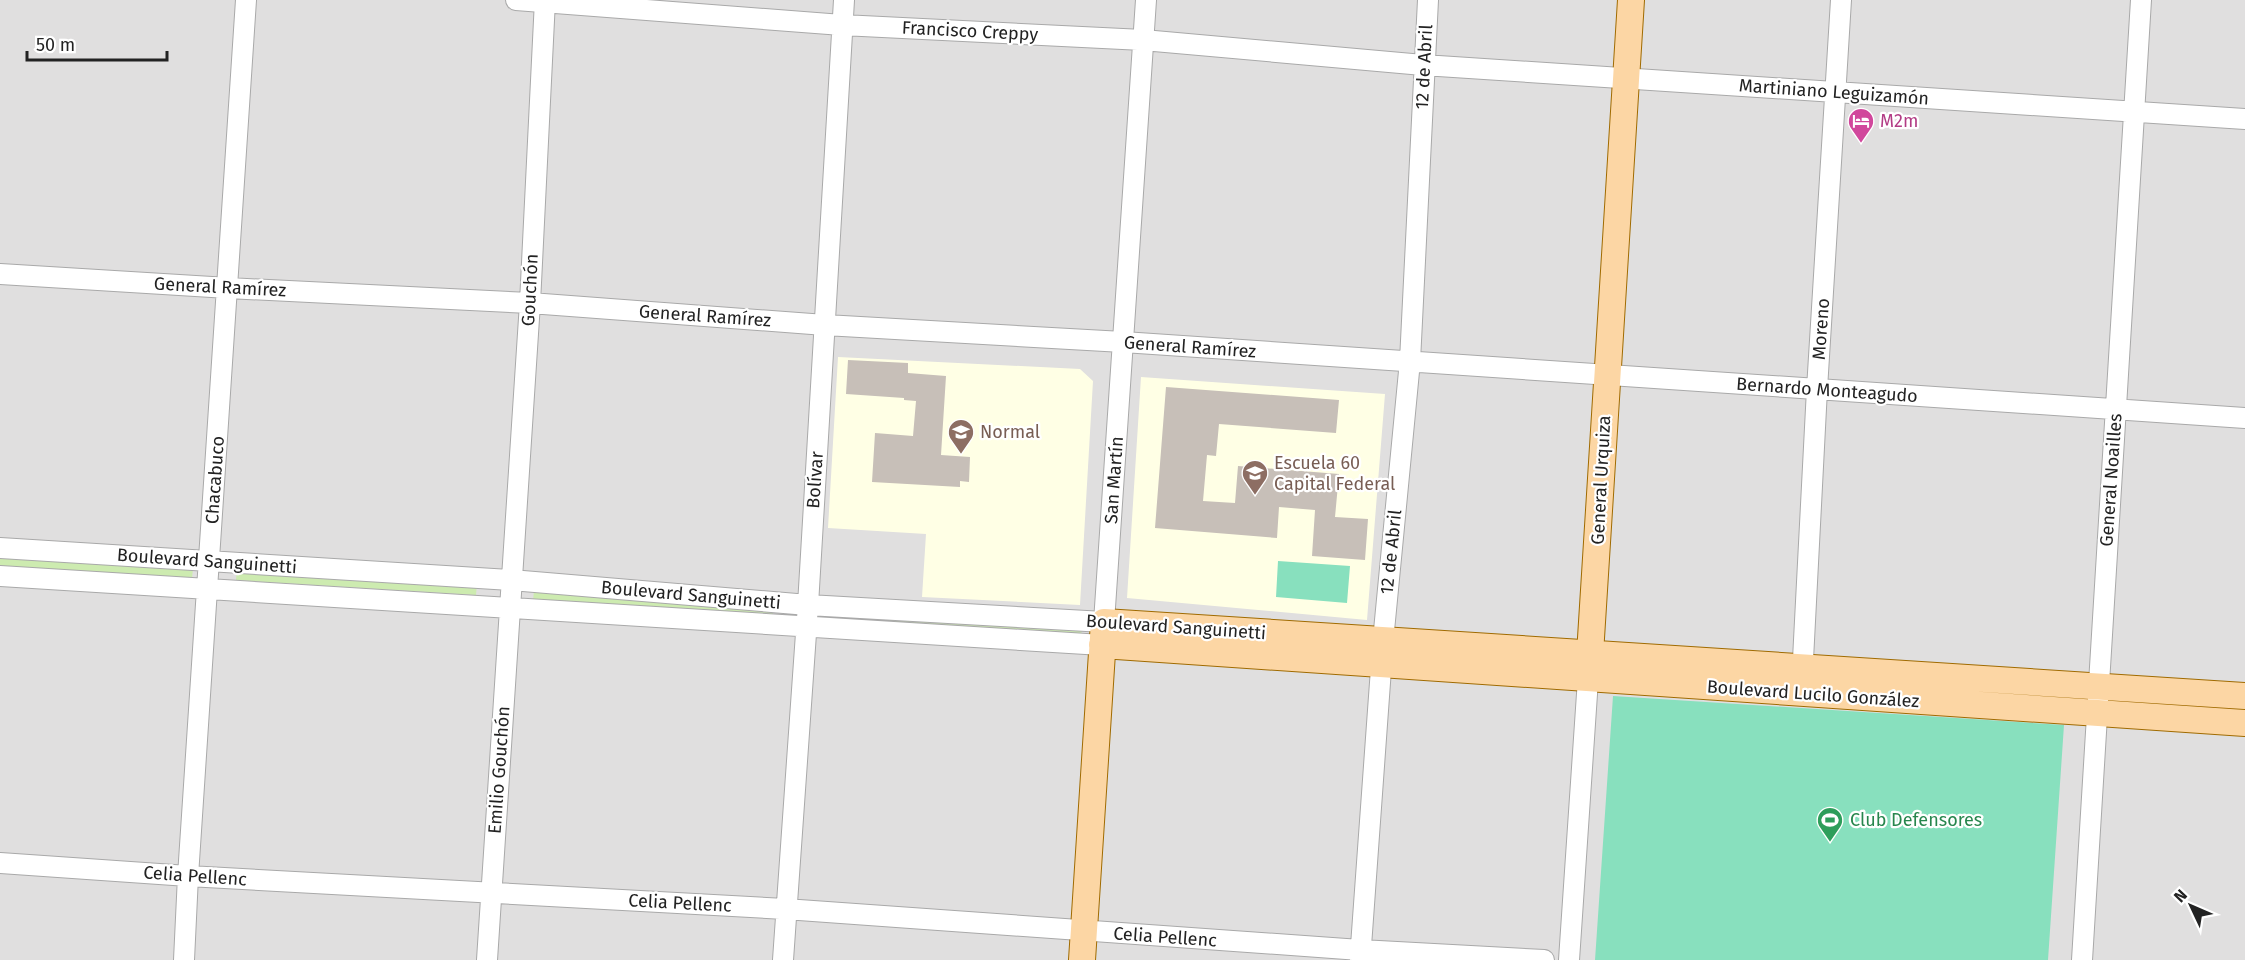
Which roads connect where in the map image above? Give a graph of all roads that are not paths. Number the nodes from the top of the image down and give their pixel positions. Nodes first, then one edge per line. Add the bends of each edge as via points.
1 (246, 0) edge
2 (516, 0) edge
3 (844, 0) edge
4 (1146, 0) edge
5 (1428, 0) edge
6 (1631, 0) edge
7 (1841, 0) edge
8 (2142, 0) edge
9 (545, 1) edge
10 (842, 25) junction
11 (1143, 40) junction
12 (1423, 65) junction
13 (1626, 78) junction
14 (1835, 92) junction
15 (2134, 112) junction
16 (2245, 119) edge
17 (0, 274) edge
18 (228, 288) junction
19 (530, 303) junction
20 (825, 325) junction
21 (1123, 342) junction
22 (1410, 361) junction
23 (1607, 375) junction
24 (1817, 389) junction
25 (2115, 409) junction
26 (2245, 418) edge
27 (0, 548) edge
28 (210, 562) junction
29 (0, 576) edge
30 (511, 580) junction
31 (208, 589) junction
32 (808, 605) junction
33 (509, 608) junction
34 (806, 627) junction
35 (1103, 634) junction
36 (1382, 653) junction
37 (1590, 653) junction
38 (1802, 667) junction
39 (1588, 679) junction
40 (2098, 686) junction
41 (1802, 694) junction
42 (2245, 696) edge
43 (2097, 713) junction
44 (2245, 723) edge
45 (0, 863) edge
46 (188, 876) junction
47 (491, 893) junction
48 (785, 909) junction
49 (1084, 931) junction
50 (1360, 955) edge
51 (184, 960) edge
52 (487, 960) edge
53 (783, 960) edge
54 (1082, 960) edge
55 (1544, 960) edge
56 (1569, 960) edge
57 (2082, 960) edge

1 - 18 street, Chacabuco
2 - 9 street, Francisco Creppy
3 - 10 street, Bolívar
4 - 11 street, San Martín
5 - 12 street, 12 de Abril
6 - 13 main road, General Urquiza
7 - 14 street, Moreno
8 - 15 street, General Noailles
9 - 10 street, Francisco Creppy
9 - 19 street, Gouchón
10 - 11 street, Francisco Creppy
10 - 20 street, Bolívar
11 - 12 street, Francisco Creppy
11 - 21 street, San Martín
12 - 13 street, Martiniano Leguizamón
12 - 22 street, 12 de Abril
13 - 14 street, Martiniano Leguizamón
13 - 23 main road, General Urquiza
14 - 15 street, Martiniano Leguizamón
14 - 24 street, Moreno
15 - 16 street, Martiniano Leguizamón
15 - 25 street, General Noailles
17 - 18 street, General Ramírez
18 - 19 street, General Ramírez
18 - 28 street, Chacabuco
19 - 20 street, General Ramírez
19 - 30 street, Gouchón
20 - 21 street, General Ramírez
20 - 32 street, Bolívar
21 - 22 street, General Ramírez
21 - 35 street, San Martín
22 - 23 street, Bernardo Monteagudo
22 - 36 street, 12 de Abril
23 - 24 street, Bernardo Monteagudo
23 - 37 main road, General Urquiza
24 - 25 street, Bernardo Monteagudo
24 - 38 street, Moreno
25 - 26 street, Bernardo Monteagudo
25 - 40 street, General Noailles
27 - 28 street, Boulevard Sanguinetti
28 - 30 street, Boulevard Sanguinetti
28 - 31 street, Chacabuco
29 - 31 street, Boulevard Sanguinetti
30 - 32 street, Boulevard Sanguinetti
30 - 33 street, Emilio Gouchón
31 - 33 street, Boulevard Sanguinetti
31 - 46 street, Chacabuco
32 - 34 street, Bolívar
32 - 35 street, Boulevard Sanguinetti
33 - 34 street, Boulevard Sanguinetti
33 - 47 street, Emilio Gouchón
34 - 35 street, Boulevard Sanguinetti
34 - 48 street, Bolívar
35 - 36 main road, Boulevard Sanguinetti
35 - 49 main road, San Martín
36 - 37 main road, Boulevard Lucilo González
36 - 39 main road, Boulevard Lucilo González
36 - 50 street, 12 de Abril
37 - 38 main road, Boulevard Lucilo González
37 - 39 main road, General Urquiza
38 - 40 main road, Boulevard Lucilo González
38 - 41 street, Moreno
39 - 41 main road, Boulevard Lucilo González
39 - 56 street, General Urquiza
40 - 42 main road, Boulevard Lucilo González
40 - 43 street, General Noailles
41 - 43 main road, Boulevard Lucilo González
43 - 44 main road, Boulevard Lucilo González
43 - 57 street, General Noailles
45 - 46 street, Celia Pellenc
46 - 47 street, Celia Pellenc
46 - 51 street, Chacabuco
47 - 48 street, Celia Pellenc
47 - 52 street, Emilio Gouchón
48 - 49 street, Celia Pellenc
48 - 53 street, Bolívar
49 - 50 street, Celia Pellenc
49 - 54 main road, San Martín
50 - 55 street, Celia Pellenc

